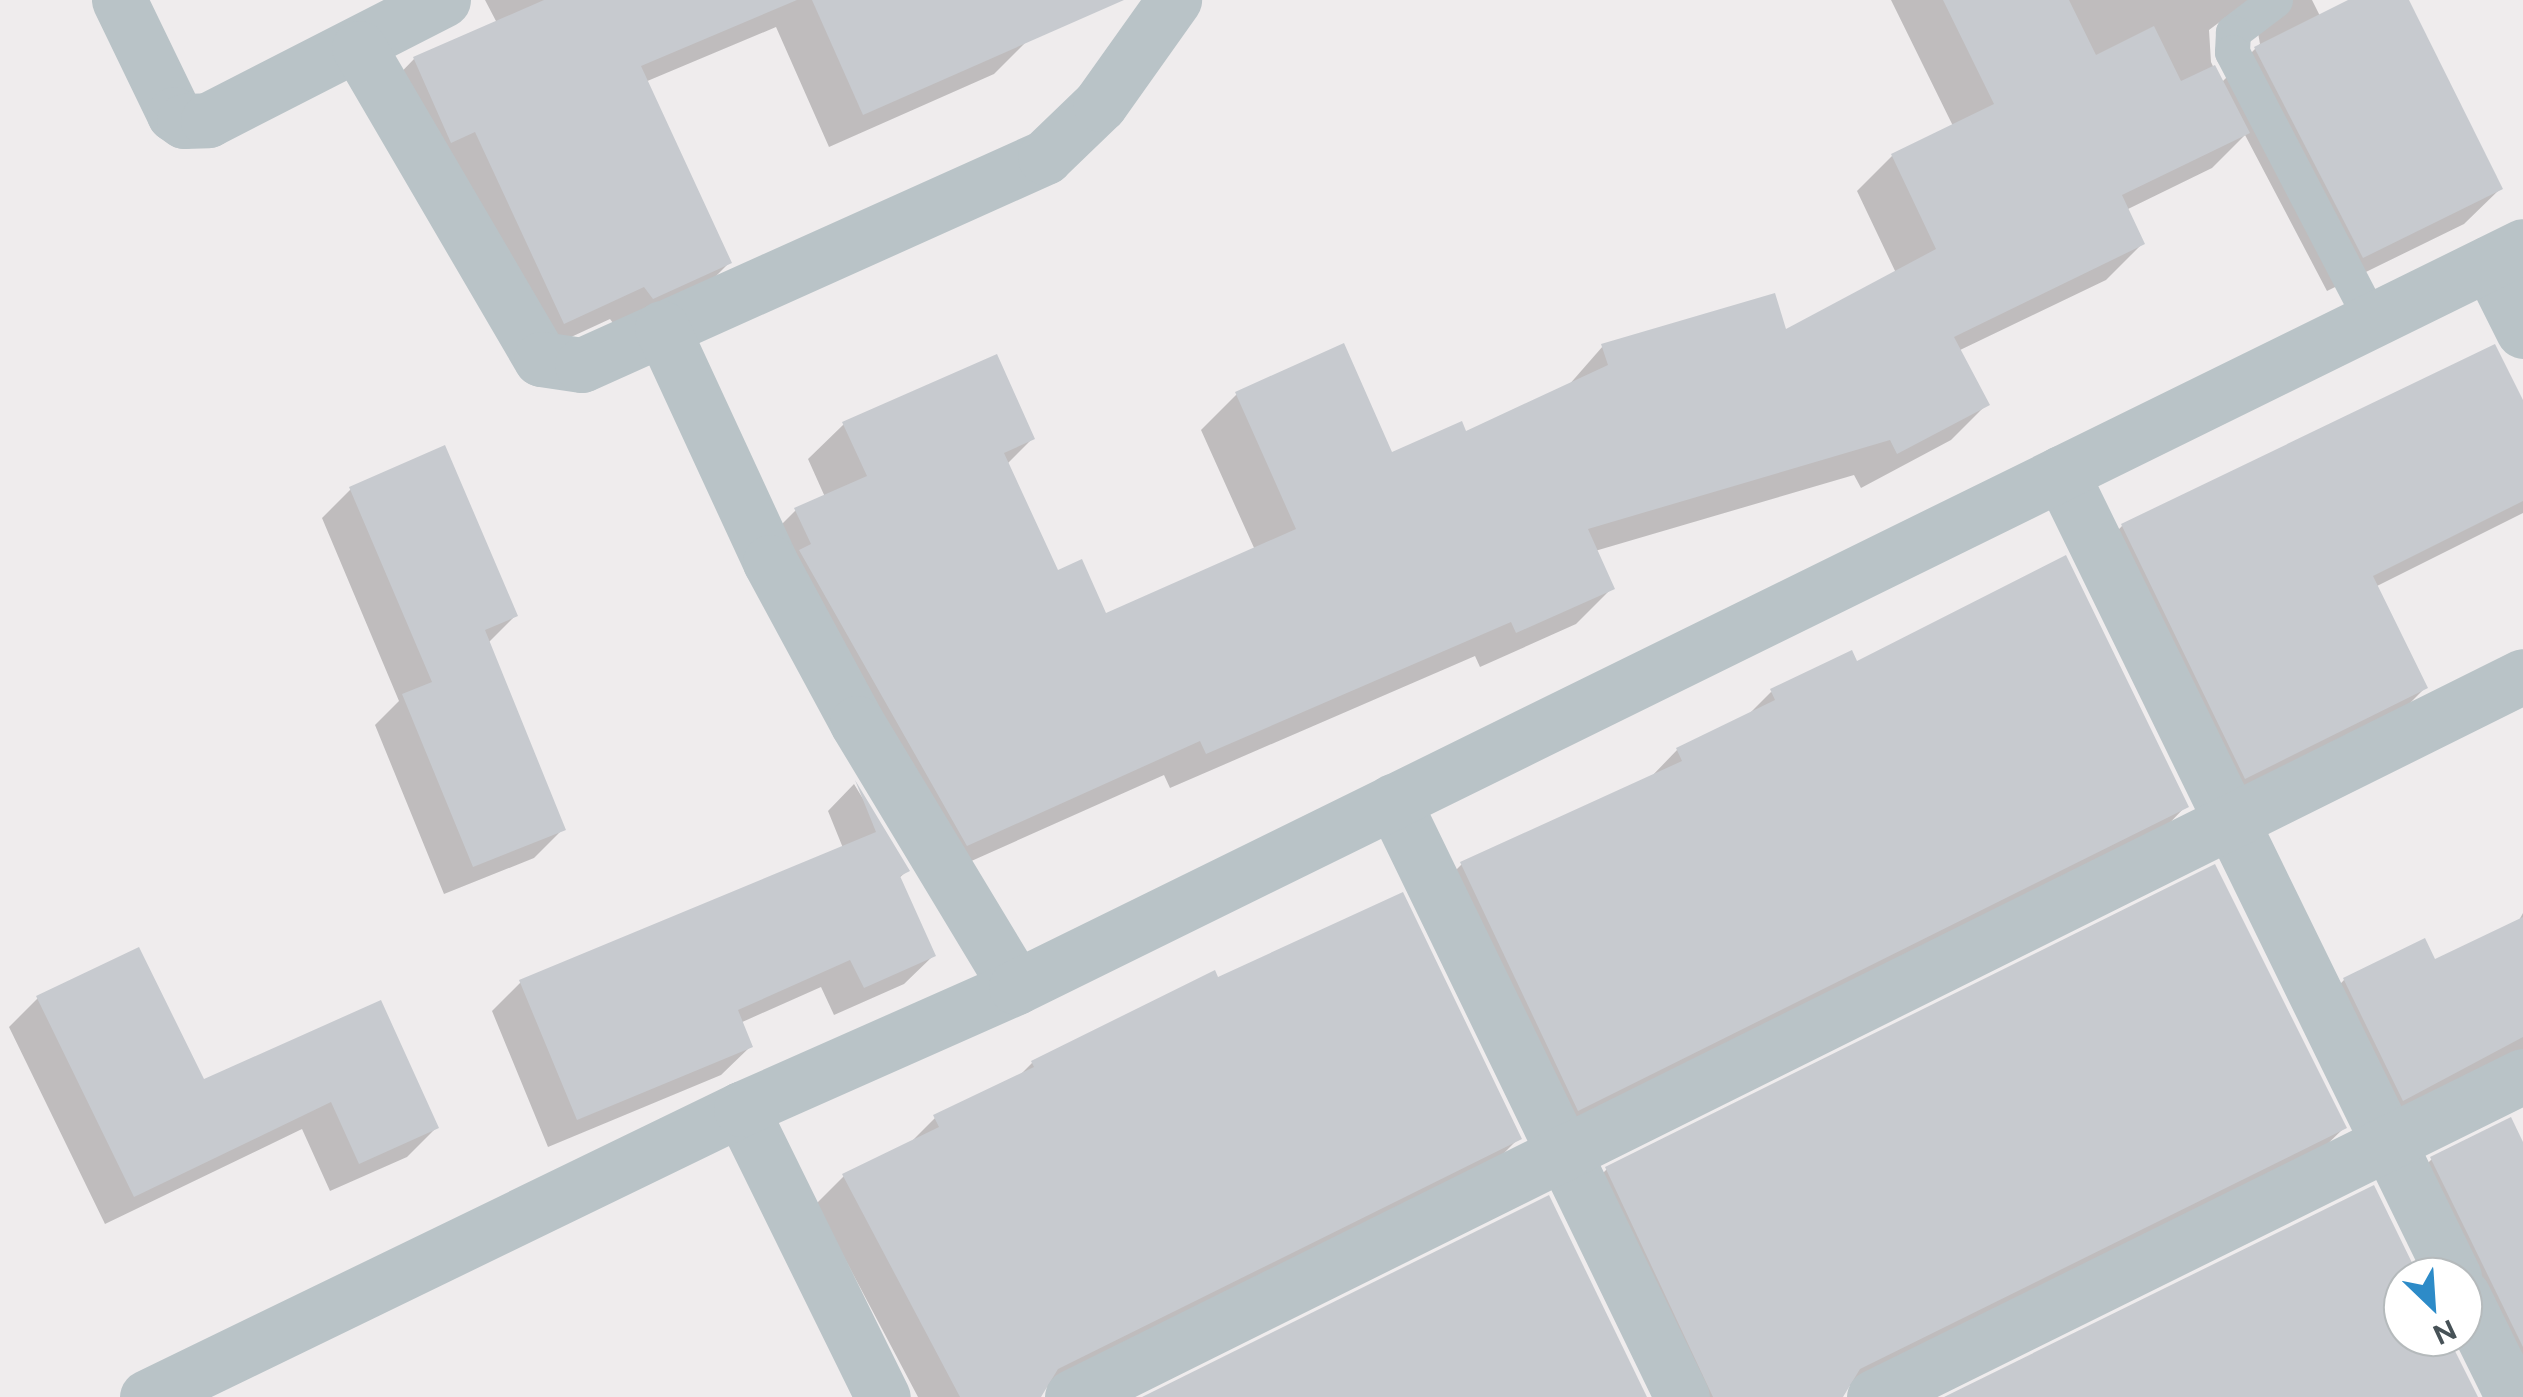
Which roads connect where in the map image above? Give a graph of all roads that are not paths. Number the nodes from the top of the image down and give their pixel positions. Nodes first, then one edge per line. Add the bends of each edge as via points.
1 (119, 0) edge
2 (443, 0) edge
3 (1174, 0) edge
4 (2275, 0) edge
5 (359, 48) junction
6 (2506, 255) edge
7 (2372, 320) junction
8 (662, 328) junction
9 (2523, 332) edge
10 (2061, 473) junction
11 (2523, 676) edge
12 (1393, 801) junction
13 (2232, 824) junction
14 (1016, 987) junction
15 (2523, 1076) edge
16 (742, 1109) junction
17 (2388, 1144) junction
18 (1565, 1157) junction
19 (2444, 1257) edge
20 (2483, 1337) edge
21 (147, 1397) edge
22 (883, 1397) edge
23 (1072, 1397) edge
24 (1682, 1397) edge
25 (1874, 1397) edge
26 (2512, 1397) edge

1 - 5 street via 174,114 184,120 208,120
2 - 5 street
3 - 8 street via 1100,104 1044,157
4 - 7 lane via 2233,32 2232,52
5 - 8 street via 542,359 582,365
6 - 7 street
6 - 9 street
7 - 10 street
8 - 14 street via 770,562
10 - 12 street
10 - 13 street
11 - 13 street
12 - 14 street
12 - 18 street
13 - 17 street
13 - 18 street
14 - 16 street
15 - 17 street
16 - 21 street
16 - 22 street
17 - 19 street
17 - 25 street
18 - 23 street
18 - 24 street
20 - 26 street

